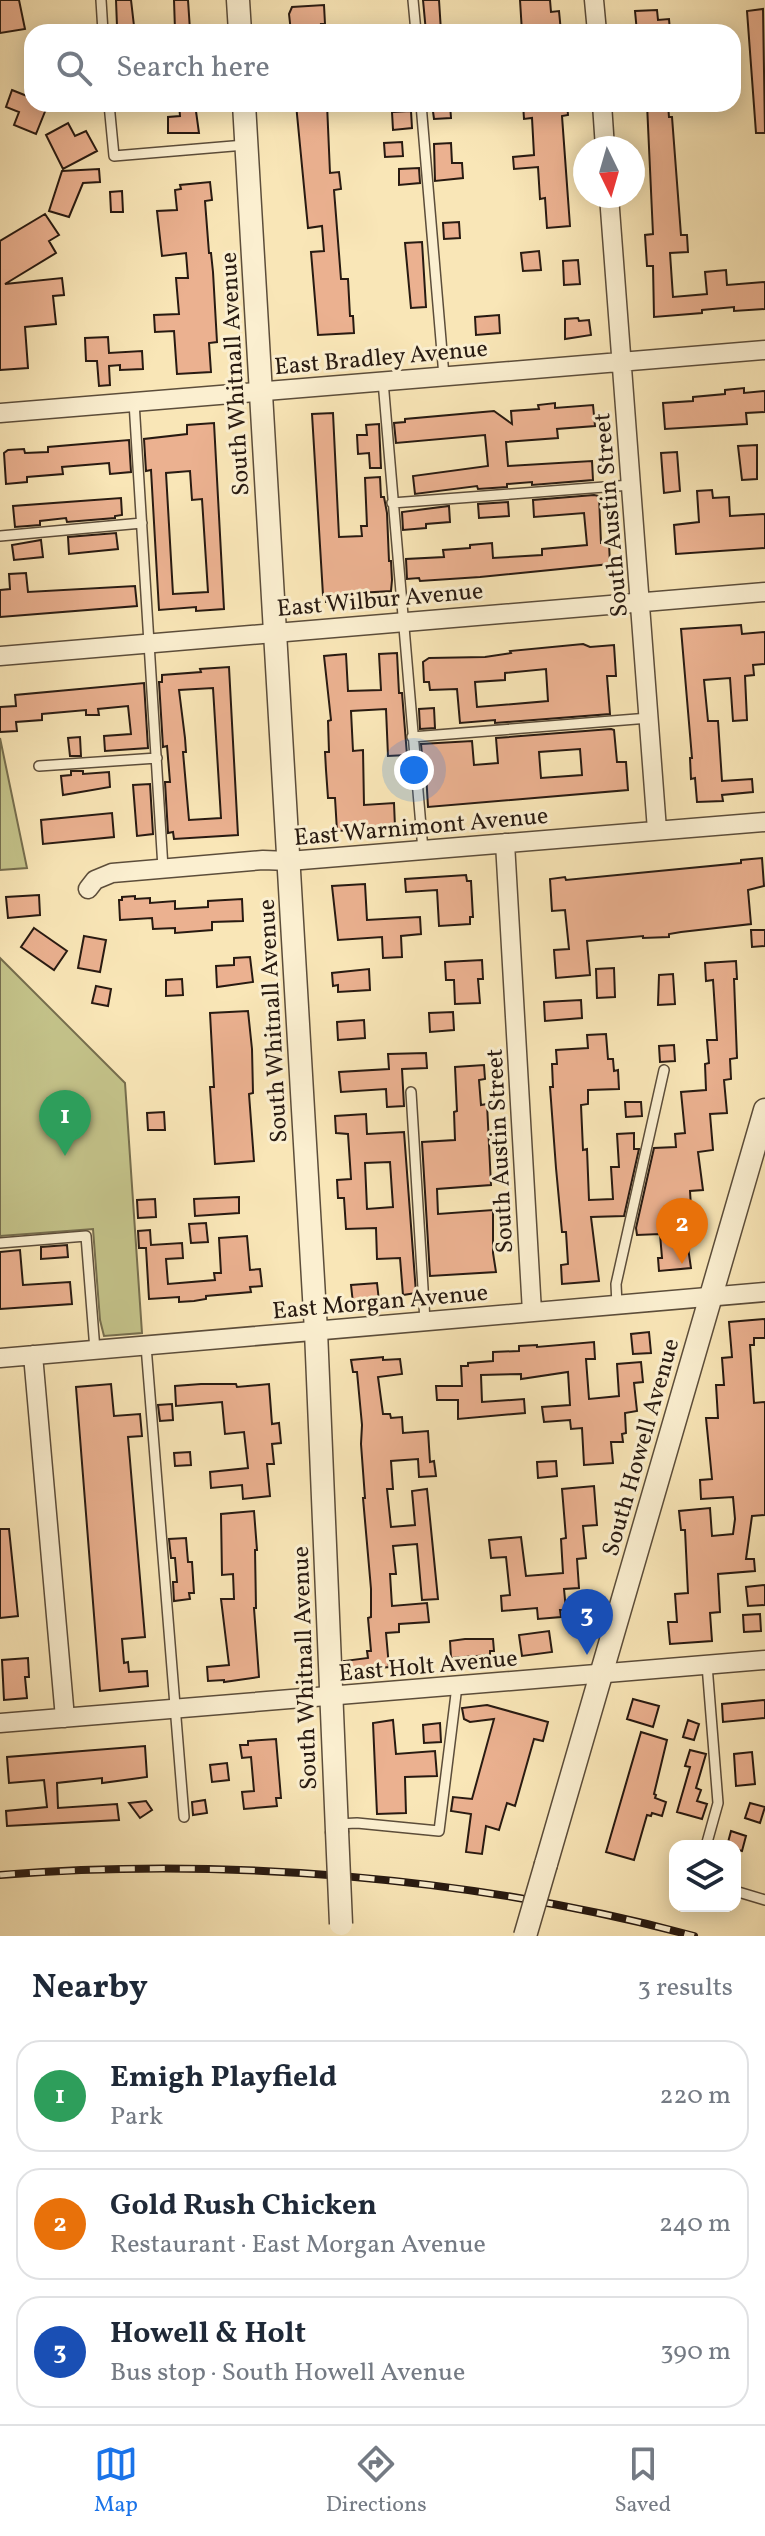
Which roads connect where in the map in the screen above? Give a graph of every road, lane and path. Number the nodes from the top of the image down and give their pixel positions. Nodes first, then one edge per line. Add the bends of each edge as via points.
1 (101, 0) edge
2 (238, 0) edge
3 (413, 0) edge
4 (594, 0) edge
5 (102, 24) edge
6 (240, 24) edge
7 (415, 24) edge
8 (596, 24) edge
9 (110, 112) edge
10 (244, 112) edge
11 (422, 112) edge
12 (603, 112) edge
13 (604, 136) edge
14 (246, 145) junction
15 (610, 208) edge
16 (765, 350) edge
17 (622, 362) junction
18 (444, 376) junction
19 (383, 381) junction
20 (262, 391) junction
21 (134, 402) junction
22 (0, 413) edge
23 (631, 485) junction
24 (392, 503) junction
25 (142, 523) junction
26 (0, 536) edge
27 (765, 592) edge
28 (641, 603) junction
29 (402, 621) junction
30 (275, 632) junction
31 (150, 643) junction
32 (0, 656) edge
33 (649, 718) junction
34 (412, 737) junction
35 (157, 758) junction
36 (39, 766) dead end
37 (765, 822) edge
38 (657, 830) junction
39 (505, 843) junction
40 (423, 850) junction
41 (289, 861) junction
42 (163, 868) junction
43 (88, 889) dead end
44 (664, 1070) dead end
45 (411, 1092) dead end
46 (765, 1110) edge
47 (0, 1243) edge
48 (765, 1292) edge
49 (711, 1297) junction
50 (617, 1305) junction
51 (532, 1312) junction
52 (425, 1321) junction
53 (316, 1331) junction
54 (146, 1345) junction
55 (95, 1350) junction
56 (33, 1355) junction
57 (0, 1358) edge
58 (765, 1660) edge
59 (707, 1665) junction
60 (601, 1675) junction
61 (457, 1686) junction
62 (332, 1697) junction
63 (174, 1709) junction
64 (65, 1718) junction
65 (0, 1723) edge
66 (184, 1817) dead end
67 (337, 1828) junction
68 (708, 1840) edge
69 (741, 1893) edge
70 (765, 1900) edge
71 (341, 1930) edge
72 (525, 1936) edge

1 - 5 lane
2 - 6 street
3 - 7 lane
4 - 8 street
9 - 14 lane via 114,156
10 - 14 street, South Whitnall Avenue
11 - 18 lane
12 - 13 street
14 - 20 street, South Whitnall Avenue
15 - 17 street, South Austin Street
16 - 17 street, East Bradley Avenue
17 - 18 street, East Bradley Avenue
17 - 23 street, South Austin Street
18 - 19 street, East Bradley Avenue
19 - 20 street, East Bradley Avenue
19 - 24 lane
20 - 21 street, East Bradley Avenue
20 - 30 street, South Whitnall Avenue
21 - 22 street, East Bradley Avenue
21 - 25 lane
23 - 24 lane
23 - 28 street, South Austin Street
24 - 29 lane
25 - 26 lane
25 - 31 lane
27 - 28 street, East Wilbur Avenue
28 - 29 street, East Wilbur Avenue
28 - 33 street, South Austin Street
29 - 30 street, East Wilbur Avenue
29 - 34 lane
30 - 31 street, East Wilbur Avenue
30 - 41 street, South Whitnall Avenue
31 - 32 street, East Wilbur Avenue
31 - 35 lane
33 - 34 lane
33 - 38 street, South Austin Street
34 - 40 lane
35 - 36 lane
35 - 42 lane
37 - 38 street, East Warnimont Avenue
38 - 39 street, East Warnimont Avenue
39 - 40 street, East Warnimont Avenue
39 - 51 street, South Austin Street
40 - 41 street, East Warnimont Avenue
41 - 42 street, East Warnimont Avenue
41 - 53 street, South Whitnall Avenue
42 - 43 street, East Warnimont Avenue via 103,875
44 - 50 lane via 616,1284
45 - 52 lane
46 - 49 street, South Howell Avenue
47 - 55 lane via 86,1236
48 - 49 street, East Morgan Avenue
49 - 50 street, East Morgan Avenue
49 - 60 street, South Howell Avenue
50 - 51 street, East Morgan Avenue
51 - 52 street, East Morgan Avenue
52 - 53 street, East Morgan Avenue
53 - 54 street, East Morgan Avenue
53 - 62 street, South Whitnall Avenue
54 - 55 street, East Morgan Avenue
54 - 63 lane
55 - 56 street, East Morgan Avenue
56 - 57 street, East Morgan Avenue
56 - 64 street
58 - 59 street, East Holt Avenue
59 - 60 street, East Holt Avenue
59 - 68 lane via 718,1803
60 - 61 street, East Holt Avenue
60 - 72 street, South Howell Avenue, bridge
61 - 62 street, East Holt Avenue
61 - 67 lane via 439,1831 357,1823
62 - 63 street, East Holt Avenue
62 - 67 street, South Whitnall Avenue
63 - 64 street, East Holt Avenue
63 - 66 lane
64 - 65 street, East Holt Avenue
67 - 71 street, South Whitnall Avenue, bridge
69 - 70 lane

